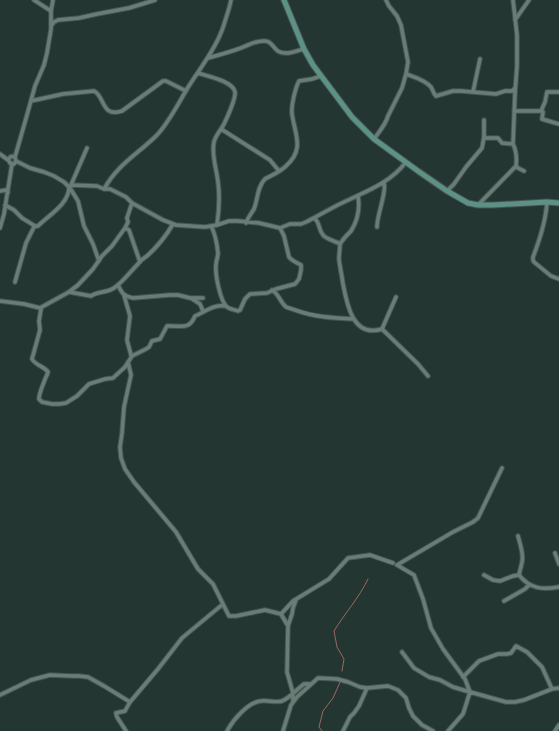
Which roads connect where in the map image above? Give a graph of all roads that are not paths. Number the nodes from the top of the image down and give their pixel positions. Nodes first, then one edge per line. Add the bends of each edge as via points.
1 (34, 0) edge
2 (52, 0) edge
3 (154, 0) edge
4 (231, 0) edge
5 (284, 0) edge
6 (386, 0) edge
7 (513, 0) edge
8 (529, 0) edge
9 (51, 11) junction
10 (515, 20) junction
11 (51, 26) junction
12 (304, 49) junction
13 (208, 58) junction
14 (480, 59) dead end
15 (198, 73) junction
16 (406, 74) junction
17 (321, 76) junction
18 (515, 88) junction
19 (186, 91) junction
20 (473, 92) junction
21 (559, 92) edge
22 (31, 101) junction
23 (514, 111) junction
24 (541, 111) junction
25 (484, 120) dead end
26 (559, 124) edge
27 (221, 129) junction
28 (484, 138) junction
29 (374, 139) junction
30 (513, 144) junction
31 (87, 148) dead end
32 (0, 154) edge
33 (8, 160) junction
34 (14, 161) junction
35 (406, 162) junction
36 (516, 166) junction
37 (279, 171) junction
38 (524, 171) dead end
39 (381, 184) junction
40 (70, 187) junction
41 (104, 189) junction
42 (0, 191) edge
43 (447, 191) junction
44 (8, 192) junction
45 (358, 196) junction
46 (547, 202) junction
47 (559, 202) edge
48 (132, 203) junction
49 (5, 205) junction
50 (478, 205) junction
51 (314, 218) junction
52 (246, 223) junction
53 (173, 224) junction
54 (217, 225) junction
55 (38, 226) junction
56 (211, 226) junction
57 (378, 227) dead end
58 (0, 228) edge
59 (125, 228) junction
60 (280, 228) junction
61 (340, 244) junction
62 (99, 261) junction
63 (140, 262) junction
64 (559, 279) edge
65 (15, 282) dead end
66 (118, 285) junction
67 (272, 290) junction
68 (69, 292) junction
69 (124, 295) junction
70 (396, 297) dead end
71 (190, 298) junction
72 (203, 298) dead end
73 (0, 301) edge
74 (226, 306) junction
75 (40, 308) junction
76 (203, 311) junction
77 (354, 319) junction
78 (382, 330) junction
79 (132, 356) junction
80 (128, 362) junction
81 (428, 376) dead end
82 (502, 468) dead end
83 (518, 536) dead end
84 (555, 554) dead end
85 (393, 563) dead end
86 (559, 564) edge
87 (484, 575) dead end
88 (519, 575) junction
89 (529, 585) junction
90 (559, 587) edge
91 (296, 600) junction
92 (504, 601) dead end
93 (223, 604) junction
94 (281, 614) junction
95 (288, 626) junction
96 (402, 652) dead end
97 (463, 677) junction
98 (310, 684) junction
99 (367, 688) junction
100 (552, 689) junction
101 (558, 689) edge
102 (470, 692) junction
103 (293, 693) junction
104 (0, 695) edge
105 (130, 702) junction
106 (293, 702) junction
107 (559, 725) edge
108 (126, 731) edge
109 (227, 731) edge
110 (283, 731) edge
111 (343, 731) edge
112 (433, 731) edge
113 (448, 731) edge
114 (555, 731) edge

1 - 9 street
2 - 9 street
3 - 11 street via 129,8 58,20
4 - 13 street via 224,27
5 - 12 main road
6 - 16 street via 401,25 408,62
7 - 10 street
8 - 10 street
9 - 11 street
10 - 18 street
11 - 22 street via 44,65
12 - 13 street via 287,54 279,52 267,40
12 - 17 main road
13 - 15 street
14 - 20 street
15 - 19 street
15 - 27 street via 220,80 234,90 234,98
16 - 20 street via 425,83 436,96 453,91
16 - 29 street via 387,120
17 - 29 main road via 352,117
17 - 37 street via 301,80 297,84 292,113 298,146 291,161
18 - 20 street via 496,94
18 - 23 street
19 - 22 street via 163,81 117,113 106,109 98,93 94,91
19 - 41 street via 158,134 116,172
21 - 24 street via 547,92
22 - 34 street
23 - 24 street
23 - 30 street
24 - 26 street via 542,119
25 - 28 street
27 - 37 street via 270,160
27 - 54 street via 213,146 218,183
28 - 30 street via 498,138 502,143
28 - 43 street via 482,148
29 - 35 main road
30 - 36 street via 517,157
31 - 40 street
32 - 33 street
33 - 34 street via 10,163
33 - 34 street via 13,156
34 - 40 street via 54,176
34 - 44 street
35 - 39 street
35 - 43 main road
36 - 38 street
36 - 50 street
37 - 52 street via 262,181 254,209
39 - 45 street
39 - 57 street via 385,185
40 - 41 street via 97,186
40 - 55 street via 61,205
40 - 62 street via 78,201 84,226
41 - 48 street via 117,192
42 - 44 street
43 - 50 main road
44 - 49 street
45 - 51 street
45 - 61 street via 358,215
46 - 47 main road
46 - 50 main road
46 - 64 street via 542,232 533,260 551,276
48 - 53 street
48 - 59 street
49 - 55 street
49 - 58 street
51 - 60 street via 301,224 290,224
51 - 61 street via 323,236
52 - 54 street via 229,221
52 - 60 street
53 - 56 street
53 - 63 street
54 - 56 street
55 - 65 street via 34,227 26,243
56 - 74 street via 218,254 216,280
59 - 62 street
59 - 63 street via 129,230
60 - 67 street via 290,260 301,265 301,270 298,282
61 - 77 street via 339,259 345,294 350,314
62 - 68 street
63 - 66 street
66 - 68 street via 109,291 91,296
66 - 69 street
67 - 74 street via 267,293 250,294 238,311
67 - 77 street via 287,307 305,314
68 - 75 street
69 - 71 street via 132,298 170,295
69 - 79 street via 130,316 127,340
70 - 78 street
71 - 72 street
71 - 76 street via 200,304
73 - 75 street
74 - 76 street via 220,305
75 - 80 street via 40,330 32,359 48,372 39,395 42,402 66,403 90,384 113,378
76 - 79 street via 186,326 167,326 160,339 152,341 146,349
77 - 78 street via 370,331
78 - 81 street
79 - 80 street
80 - 93 street via 131,375 124,407 120,447 125,468 176,532 198,569 213,584
82 - 97 street via 478,518 398,565 414,575 431,628
83 - 88 street via 522,551
84 - 86 street
85 - 91 street via 370,555 348,558 329,579
87 - 88 street via 500,582
88 - 89 street
89 - 90 street via 547,589
89 - 92 street
91 - 94 street
91 - 95 street
93 - 94 street via 229,616 265,610
93 - 105 street via 182,638
94 - 95 street
95 - 103 street via 287,672
96 - 102 street via 414,668 424,674
97 - 100 street via 479,661 498,654 511,653 516,646 527,652 542,667
97 - 102 street
98 - 99 street via 318,678 337,679
98 - 103 street via 304,684
98 - 106 street
99 - 111 street
99 - 112 street via 388,686 398,690 406,698 413,716
100 - 101 street
100 - 102 street via 515,702
102 - 113 street via 462,714
103 - 106 street
103 - 109 street via 278,702 253,703 233,721
104 - 105 street via 31,680 50,675 79,676 88,677
105 - 108 street via 125,711 116,713
106 - 110 street
107 - 114 street

